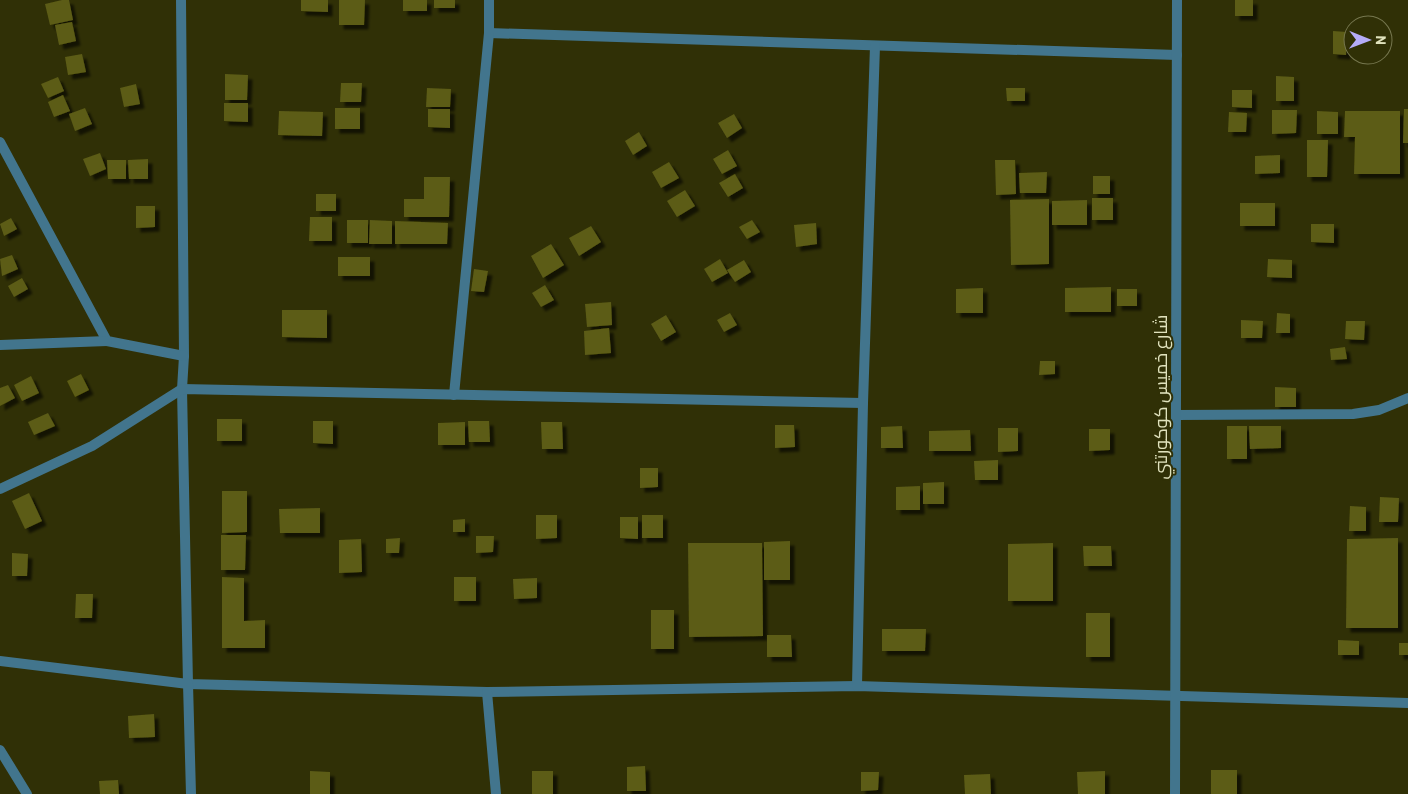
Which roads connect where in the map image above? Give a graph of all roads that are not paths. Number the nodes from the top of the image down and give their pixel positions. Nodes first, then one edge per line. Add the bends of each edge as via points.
1 (181, 0) edge
2 (489, 0) edge
3 (1177, 0) edge
4 (488, 33) junction
5 (875, 46) junction
6 (1177, 55) junction
7 (0, 142) edge
8 (107, 341) junction
9 (0, 345) edge
10 (184, 356) junction
11 (182, 390) junction
12 (454, 395) junction
13 (1408, 398) edge
14 (863, 403) junction
15 (1176, 415) junction
16 (0, 489) edge
17 (0, 661) edge
18 (188, 684) junction
19 (857, 686) junction
20 (487, 692) junction
21 (1175, 697) junction
22 (1408, 703) edge
23 (0, 750) edge
24 (27, 794) edge
25 (191, 794) edge
26 (496, 794) edge
27 (1174, 794) edge

1 - 10 street
2 - 4 street
3 - 6 street, شارع خميس كوكورتني
4 - 5 street
4 - 12 street
5 - 6 street
5 - 14 street
6 - 15 street, شارع خميس كوكورتني
7 - 8 street
8 - 9 street
8 - 10 street
10 - 11 street
11 - 12 street
11 - 16 street via 92,446
11 - 18 street
12 - 14 street
13 - 15 street via 1379,410 1353,414
14 - 19 street
15 - 21 street, شارع خميس كوكورتني
17 - 18 street
18 - 20 street
18 - 25 street
19 - 20 street
19 - 21 street
20 - 26 street
21 - 22 street
21 - 27 street, شارع خميس كوكورتني
23 - 24 street

